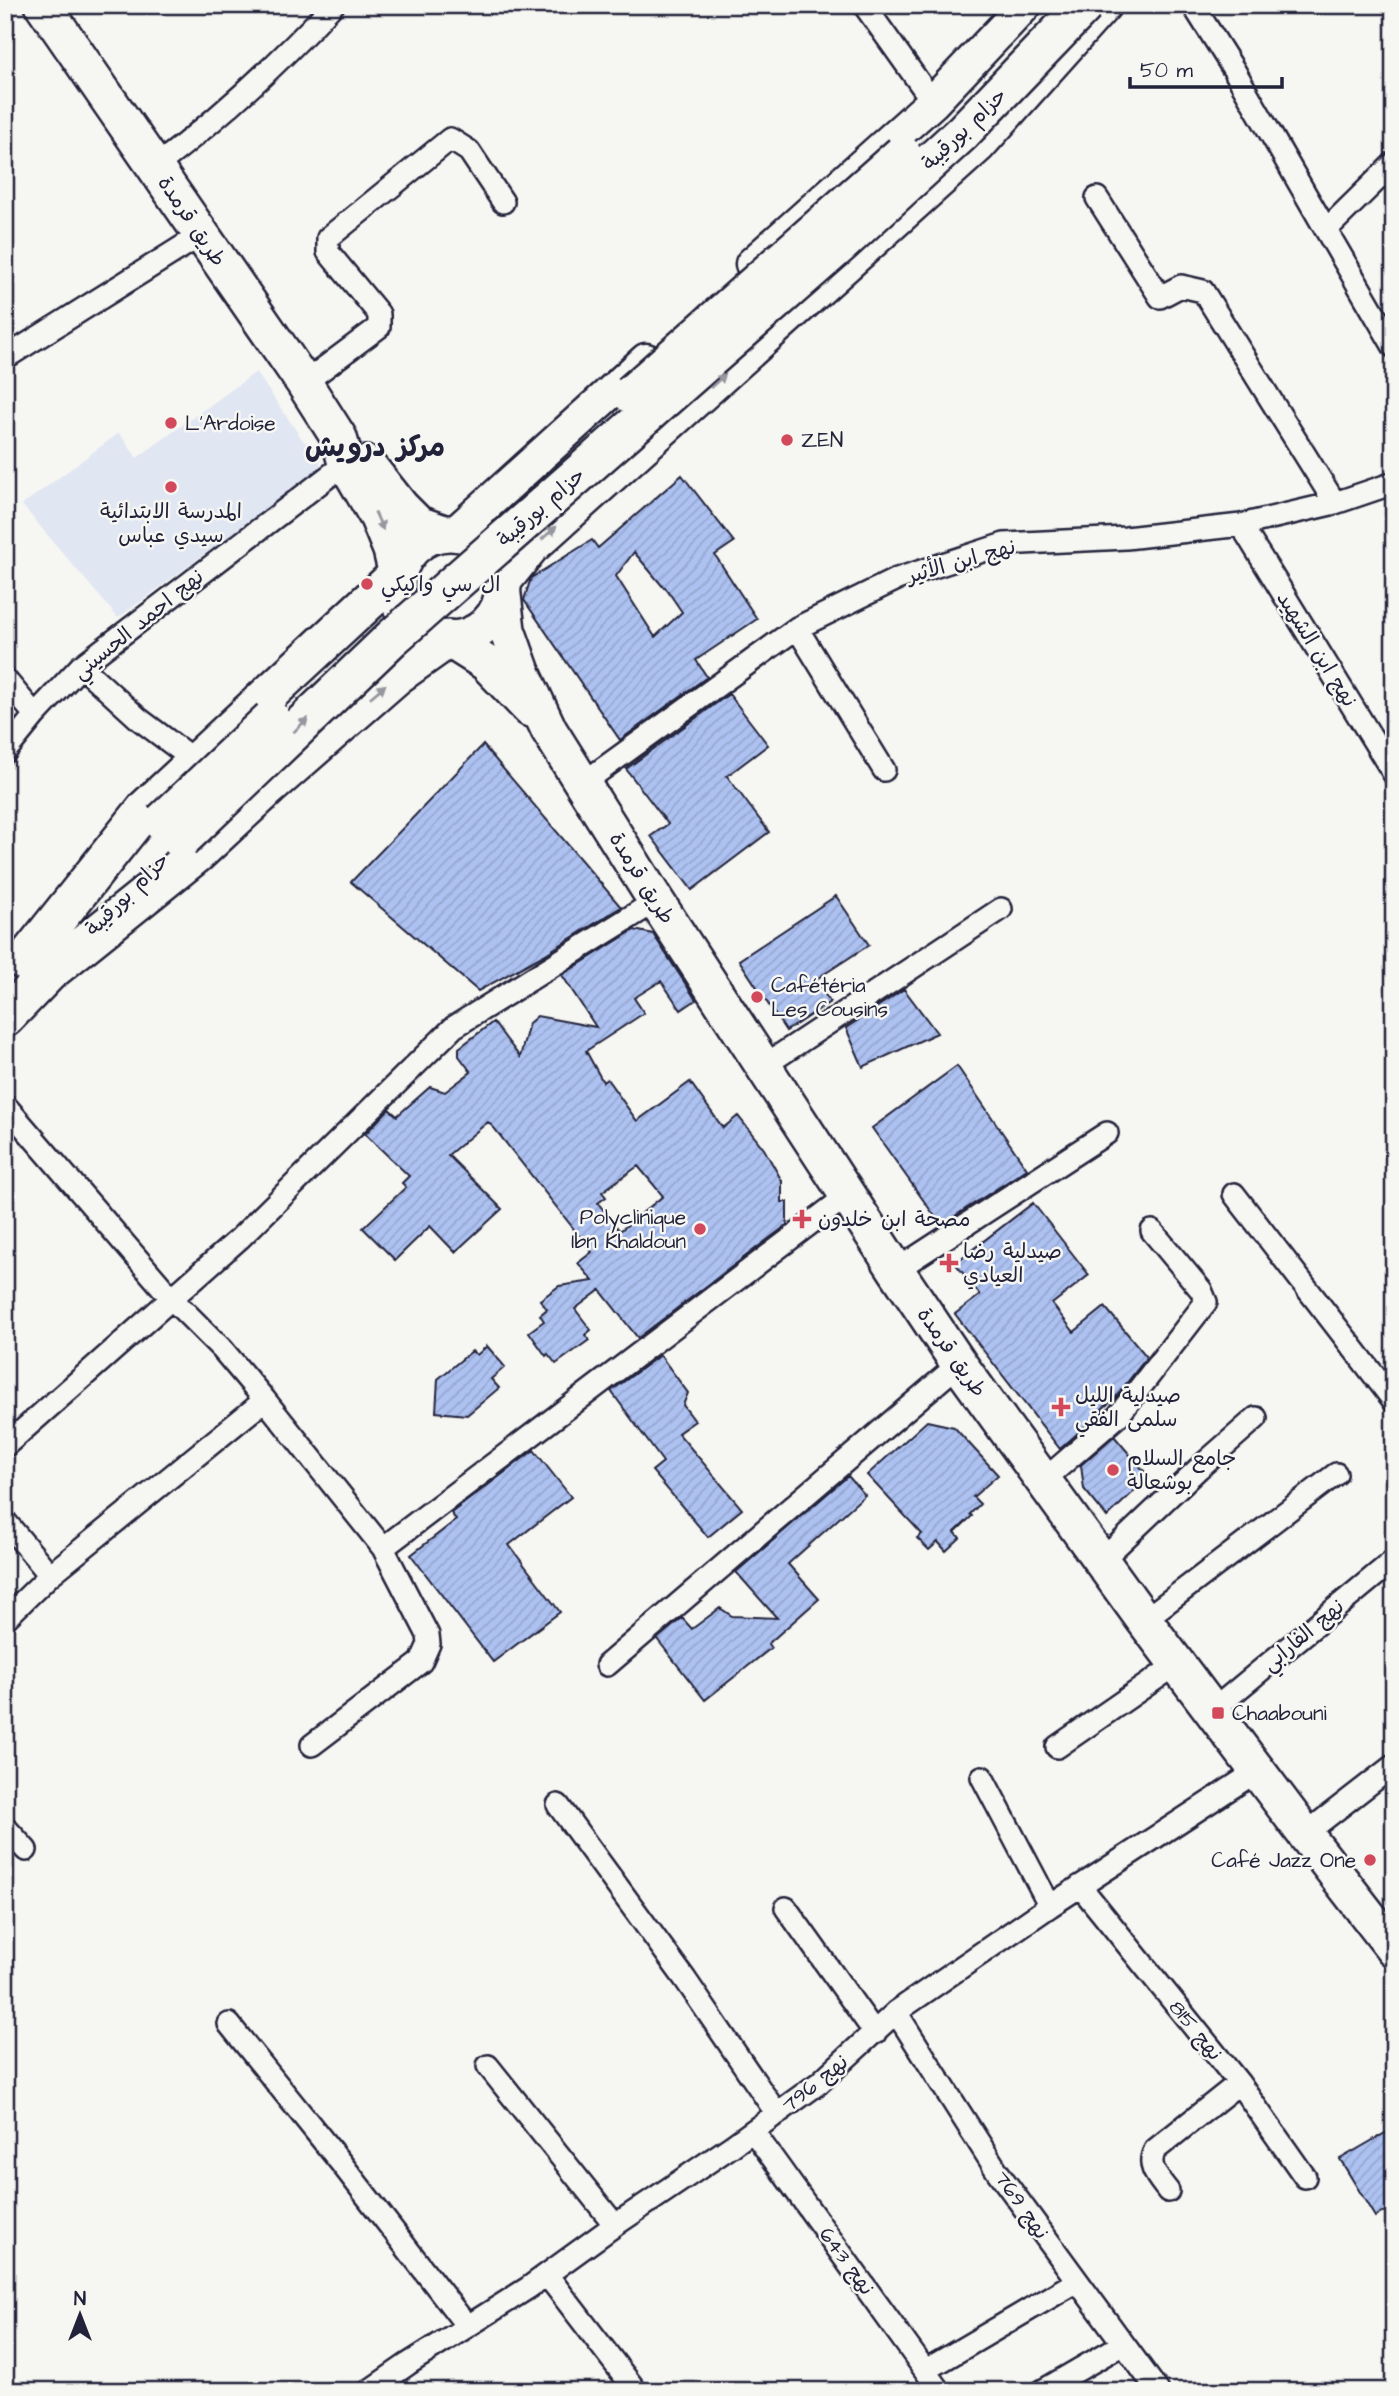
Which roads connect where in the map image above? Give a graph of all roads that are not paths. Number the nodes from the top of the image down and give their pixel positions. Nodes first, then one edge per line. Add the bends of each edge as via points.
1 (43, 5) edge
2 (333, 5) edge
3 (864, 5) edge
4 (1025, 5) edge
5 (1052, 5) edge
6 (1085, 5) edge
7 (1105, 5) edge
8 (1193, 5) edge
9 (933, 102) junction
10 (1394, 163) edge
11 (155, 167) junction
12 (825, 196) junction
13 (1097, 198) dead end
14 (503, 202) dead end
15 (1326, 230) junction
16 (201, 236) junction
17 (864, 250) junction
18 (1394, 347) edge
19 (5, 358) edge
20 (304, 383) junction
21 (342, 451) junction
22 (1394, 483) edge
23 (1335, 503) junction
24 (1241, 525) junction
25 (449, 533) junction
26 (397, 575) junction
27 (503, 590) junction
28 (797, 628) junction
29 (448, 639) junction
30 (81, 666) junction
31 (5, 679) edge
32 (36, 715) junction
33 (549, 730) junction
34 (5, 752) edge
35 (195, 761) junction
36 (884, 769) dead end
37 (1394, 774) edge
38 (583, 783) junction
39 (172, 832) junction
40 (656, 901) junction
41 (1001, 909) dead end
42 (25, 971) edge
43 (5, 1018) edge
44 (765, 1065) junction
45 (5, 1105) edge
46 (1107, 1133) dead end
47 (1234, 1194) dead end
48 (848, 1195) junction
49 (1152, 1231) dead end
50 (896, 1270) junction
51 (173, 1300) junction
52 (959, 1364) junction
53 (265, 1400) junction
54 (1394, 1401) edge
55 (1256, 1418) dead end
56 (5, 1446) edge
57 (1336, 1474) dead end
58 (1044, 1480) junction
59 (5, 1521) edge
60 (383, 1548) junction
61 (1103, 1559) junction
62 (1394, 1560) edge
63 (50, 1575) junction
64 (5, 1619) edge
65 (1144, 1619) junction
66 (1177, 1664) junction
67 (607, 1665) dead end
68 (1213, 1710) junction
69 (312, 1745) dead end
70 (1057, 1747) dead end
71 (1394, 1765) edge
72 (1257, 1770) junction
73 (982, 1777) dead end
74 (558, 1805) dead end
75 (5, 1827) edge
76 (1305, 1834) junction
77 (26, 1850) dead end
78 (1080, 1886) junction
79 (1050, 1906) junction
80 (786, 1908) dead end
81 (1394, 1948) edge
82 (896, 2012) junction
83 (229, 2024) dead end
84 (875, 2033) junction
85 (488, 2066) dead end
86 (1239, 2083) junction
87 (777, 2114) junction
88 (753, 2131) junction
89 (1305, 2177) dead end
90 (1168, 2191) dead end
91 (615, 2225) junction
92 (547, 2275) junction
93 (1076, 2281) junction
94 (467, 2326) junction
95 (1123, 2344) junction
96 (926, 2370) junction
97 (369, 2391) edge
98 (636, 2391) edge
99 (940, 2391) edge
100 (1042, 2391) edge
101 (1158, 2391) edge

1 - 11 main road, طريق قرمدة
2 - 11 street via 279,62
3 - 9 street
4 - 9 main road, حزام بورقيبة
5 - 39 highway, حزام بورقيبة, bridge via 948,113 377,619
39 -> 6 highway, حزام بورقيبة, bridge via 842,243 952,142
7 - 17 main road, حزام بورقيبة via 979,146
8 - 15 street
9 - 12 main road, حزام بورقيبة
10 - 15 street
11 - 16 main road, طريق قرمدة
12 - 17 main road
12 - 25 main road, حزام بورقيبة
13 - 23 street via 1160,297 1181,286 1203,291
14 - 20 street via 469,151 450,139 328,237 328,252 379,314 379,327
15 - 18 street
16 - 19 street
16 - 20 main road, طريق قرمدة
27 -> 17 main road, حزام بورقيبة via 532,548
20 - 21 main road, طريق قرمدة
21 - 25 main road, طريق قرمدة via 360,455 418,524
21 -> 26 main road, طريق قرمدة via 378,519
21 - 30 street, نهج احمد الحسيني
22 - 23 street, نهج ابن الأثير
23 - 24 street, نهج ابن الأثير
24 - 28 street, نهج ابن الأثير via 1126,538 1004,544 897,579
24 - 37 street, نهج ابن الشهيد
25 - 26 main road via 428,537 414,546
25 - 27 main road via 470,536 489,550 501,569
26 - 29 main road via 397,594 414,626
26 - 35 highway
27 - 29 main road via 489,622 470,634
27 - 33 main road, طريق قرمدة via 507,630
28 - 36 street
28 - 38 street, نهج ابن الأثير
29 - 33 main road, طريق قرمدة via 486,663
42 -> 29 highway via 198,853 396,676
30 - 32 street, نهج احمد الحسيني
30 - 35 street via 139,719
31 - 32 street
32 - 34 street, نهج احمد الحسيني
33 - 38 main road, طريق قرمدة
35 - 42 highway via 146,808
38 - 40 main road, طريق قرمدة
39 - 42 highway, حزام بورقيبة
40 - 44 main road, طريق قرمدة
40 - 51 street via 454,1027
41 - 44 street
42 - 43 highway, حزام بورقيبة
44 - 48 main road, طريق قرمدة
45 - 51 street
46 - 50 street
47 - 54 street
48 - 50 main road, طريق قرمدة
48 - 60 street
49 - 58 street via 1206,1302 1118,1416
50 - 52 main road, طريق قرمدة
51 - 53 street
51 - 56 street
52 - 58 main road, طريق قرمدة
52 - 67 street
53 - 60 street
53 - 63 street
55 - 61 street
57 - 65 street
58 - 61 main road, طريق قرمدة
59 - 63 street
60 - 69 street via 423,1623 429,1644 421,1662
61 - 65 main road, طريق قرمدة
62 - 68 street, نهج الفارابي
63 - 64 street
65 - 66 main road, طريق قرمدة
66 - 68 main road, طريق قرمدة
66 - 70 street
68 - 72 main road, طريق قرمدة
71 - 76 street
72 - 76 main road, طريق قرمدة
72 - 78 street, نهج 796
73 - 79 street
74 - 87 street
75 - 77 street
76 - 81 main road, طريق قرمدة
78 - 79 street, نهج 796
78 - 86 street, نهج 815
79 - 82 street, نهج 796
80 - 84 street
82 - 84 street, نهج 796
82 - 93 street, نهج 769 via 997,2171
83 - 94 street
84 - 87 street, نهج 796
85 - 91 street
86 - 89 street, نهج 815
86 - 90 street via 1155,2150 1151,2166
87 - 88 street, نهج 796
88 - 91 street, نهج 796
88 - 96 street, نهج 643
91 - 92 street, نهج 796
92 - 94 street, نهج 796
92 - 98 street
93 - 95 street, نهج 769
93 - 96 street
94 - 97 street, نهج 796
95 - 100 street
95 - 101 street, نهج 769
96 - 99 street, نهج 643

